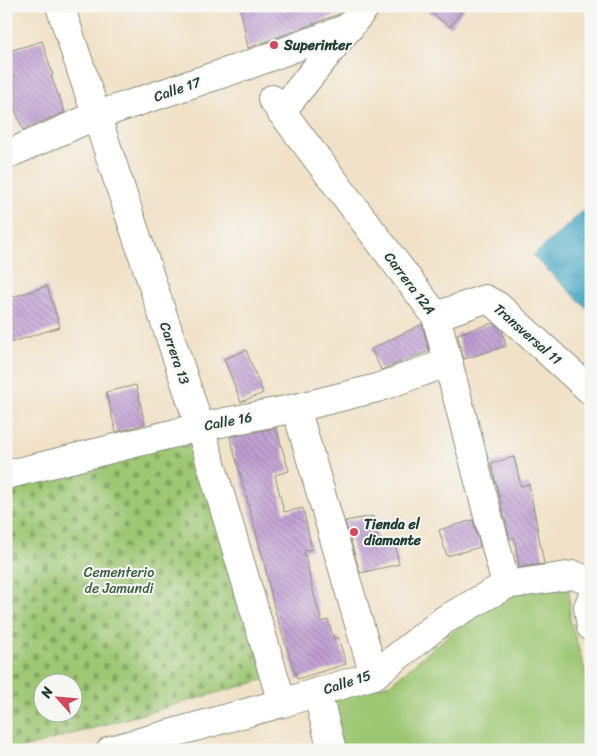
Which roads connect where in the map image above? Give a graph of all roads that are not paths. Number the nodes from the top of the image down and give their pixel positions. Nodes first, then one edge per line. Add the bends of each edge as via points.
1 (60, 6) edge
2 (358, 16) edge
3 (277, 105) joint
4 (95, 116) junction
5 (6, 155) edge
6 (436, 316) junction
7 (449, 362) junction
8 (591, 391) edge
9 (296, 408) junction
10 (200, 427) junction
11 (6, 475) edge
12 (591, 582) edge
13 (506, 585) junction
14 (591, 600) edge
15 (591, 627) edge
16 (374, 675) junction
17 (317, 692) junction
18 (282, 703) junction
19 (154, 744) edge
20 (111, 750) edge
21 (332, 750) edge

1 - 4 street, Carrera 13
2 - 3 street, Calle 17
2 - 4 street, Calle 17 via 251,64
3 - 6 street, Carrera 12A
4 - 5 street, Calle 17
4 - 10 street, Carrera 13
6 - 7 street, Carrera 12A
6 - 8 street, Transversal 11 via 485,299 498,306
7 - 9 street, Calle 16 via 377,388
7 - 13 street, Carrera 12A
9 - 10 street, Calle 16
9 - 16 street
10 - 11 street, Calle 16
10 - 18 street, Carrera 13
12 - 13 street, Calle 15 via 574,575
13 - 16 street, Calle 15 via 444,620
14 - 15 street via 588,607
16 - 17 street, Calle 15
17 - 18 street, Calle 15
17 - 21 street
18 - 19 street, Calle 15
19 - 20 street, Calle 15

